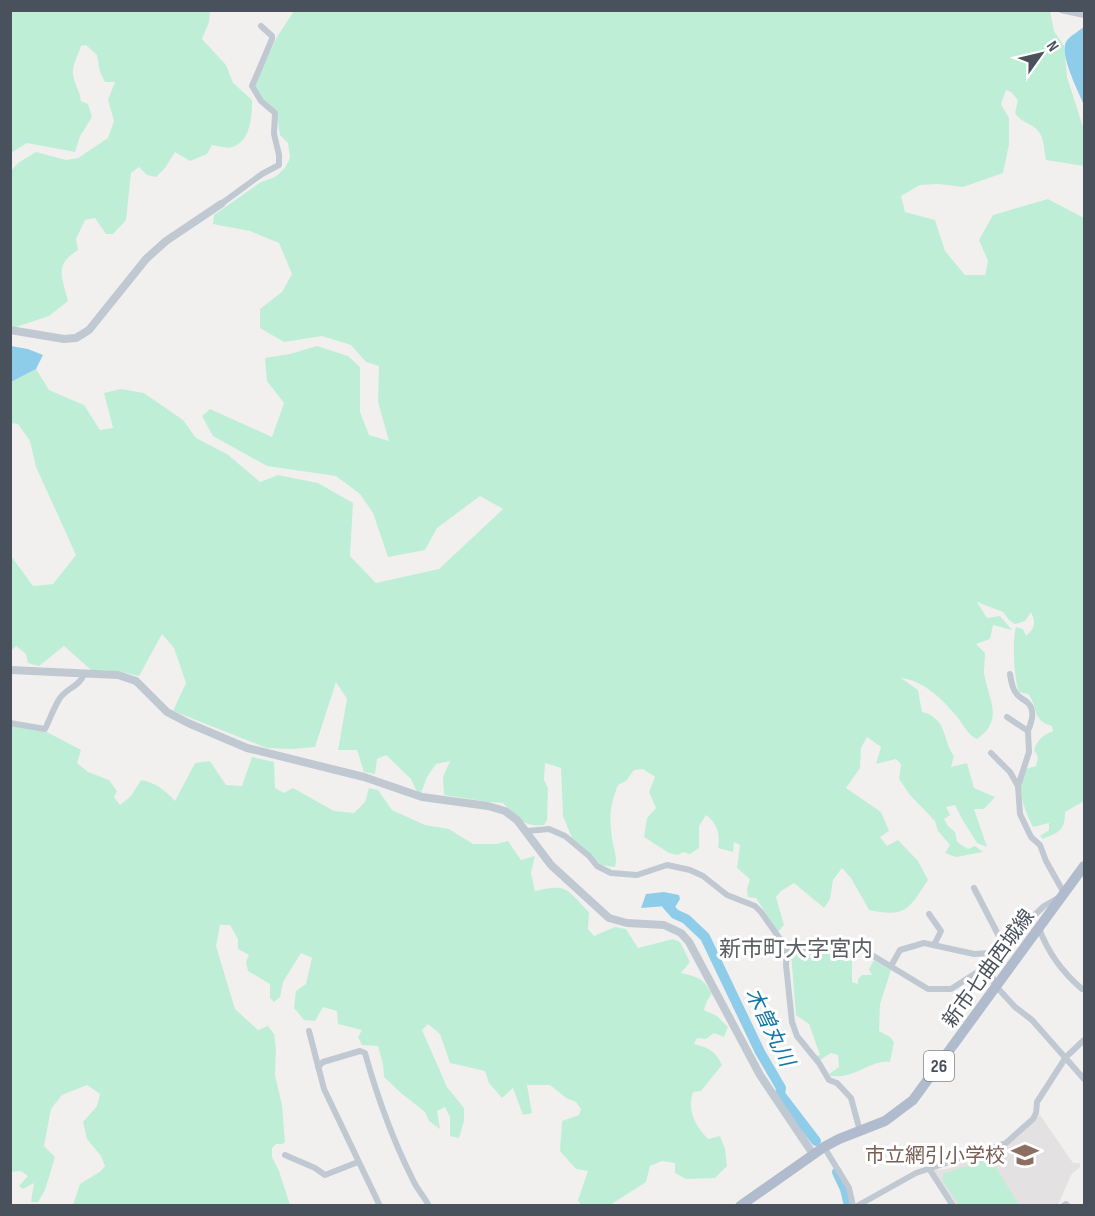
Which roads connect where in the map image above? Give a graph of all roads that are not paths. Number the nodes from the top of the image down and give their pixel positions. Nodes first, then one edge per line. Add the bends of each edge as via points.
1 (1061, 10) edge
2 (1084, 15) edge
3 (261, 26) dead end
4 (221, 204) joint
5 (10, 330) edge
6 (10, 670) edge
7 (84, 674) junction
8 (1011, 674) dead end
9 (1007, 717) dead end
10 (10, 723) edge
11 (1028, 731) junction
12 (991, 753) dead end
13 (1018, 786) junction
14 (527, 831) junction
15 (1082, 873) edge
16 (974, 888) dead end
17 (1062, 896) junction
18 (929, 914) dead end
19 (1039, 928) junction
20 (1002, 942) junction
21 (934, 945) junction
22 (787, 949) junction
23 (990, 952) junction
24 (990, 964) junction
25 (891, 966) junction
26 (997, 986) junction
27 (1084, 988) edge
28 (309, 1031) dead end
29 (1084, 1040) edge
30 (1066, 1057) junction
31 (318, 1067) junction
32 (1084, 1079) edge
33 (860, 1131) junction
34 (824, 1147) junction
35 (813, 1154) junction
36 (285, 1155) dead end
37 (358, 1162) junction
38 (930, 1170) junction
39 (380, 1206) edge
40 (429, 1206) edge
41 (740, 1206) edge
42 (855, 1206) edge
43 (953, 1206) edge

1 - 2 street
3 - 4 street via 272,39 252,86 275,113 279,165
4 - 5 street via 146,259 89,330 76,338
6 - 7 street
7 - 10 street via 76,686 61,696 45,729
7 - 14 street via 118,675 136,681 167,711 247,748 363,777 422,797 505,811
8 - 11 street via 1016,694 1032,710
9 - 11 street
11 - 13 street via 1029,752
12 - 13 street via 1010,771
13 - 17 street via 1020,814 1031,837 1040,845
14 - 22 street via 549,829 565,836 597,866 611,873 637,874 667,865 690,870 727,895 754,906
14 - 35 street via 551,866 609,918 664,925 689,942 760,1075
15 - 17 main road, 新市七曲西城線 / 26
16 - 20 street
17 - 19 main road, 新市七曲西城線 / 26
17 - 20 street via 1044,906
18 - 21 street via 940,931
19 - 26 main road, 新市七曲西城線 / 26
19 - 27 street via 1063,972
20 - 23 street
21 - 23 street via 974,954
21 - 25 street via 924,943 900,950
22 - 25 street via 851,946
22 - 33 street via 792,1022 797,1036 829,1080 851,1098
23 - 24 street
24 - 25 street via 951,989 921,987
24 - 26 street
26 - 30 street
26 - 33 main road, 新市七曲西城線 / 26 via 913,1100 885,1121
28 - 31 street
29 - 30 street
30 - 32 street
30 - 38 street via 1037,1102 1033,1119 1006,1143
31 - 37 street via 324,1089
31 - 40 street via 323,1062 360,1051 365,1053 398,1152
33 - 34 main road, 新市七曲西城線 / 26
34 - 35 main road, 新市七曲西城線 / 26
34 - 42 street via 849,1188
35 - 41 main road, 新市七曲西城線 / 26
36 - 37 street via 325,1175
37 - 39 street
38 - 42 street via 916,1173
38 - 43 street

